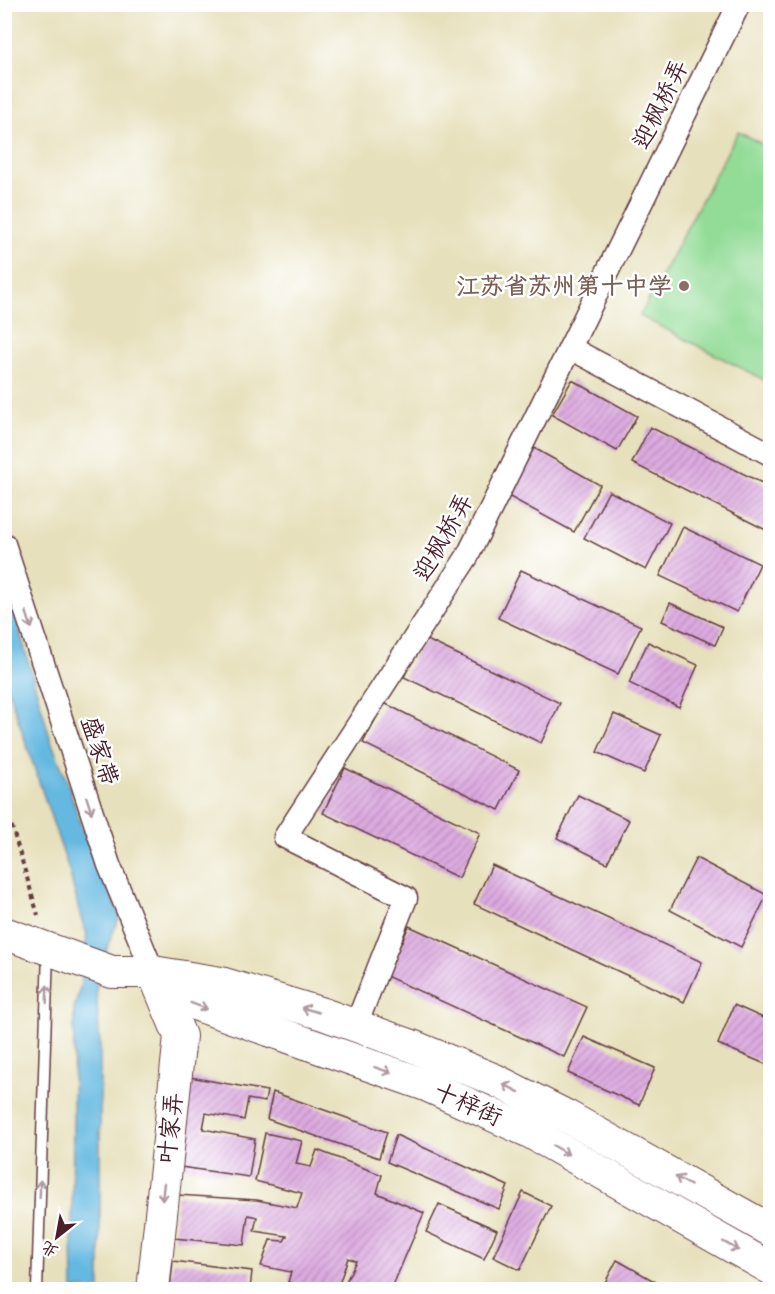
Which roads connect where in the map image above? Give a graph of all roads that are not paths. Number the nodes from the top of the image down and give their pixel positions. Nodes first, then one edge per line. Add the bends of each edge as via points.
1 (739, 4) edge
2 (570, 348) junction
3 (771, 454) edge
4 (4, 544) edge
5 (4, 933) edge
6 (60, 954) junction
7 (153, 972) junction
8 (356, 1025) junction
9 (771, 1230) edge
10 (771, 1268) edge
11 (37, 1290) edge
12 (153, 1290) edge

1 - 2 street, 迎枫桥弄
2 - 3 street
2 - 8 street, 迎枫桥弄 via 466,557 285,837 406,898
4 -> 7 street, 盛家带 via 109,865
5 - 6 street, 十梓街
6 - 7 street, 十梓街 via 112,972
11 -> 6 lane
8 -> 7 street, 十梓街 via 221,984
7 -> 10 street, 十梓街 via 183,1000 426,1085 530,1132
7 -> 12 street, 叶家弄 via 180,1036
9 -> 8 street, 十梓街 via 495,1080

